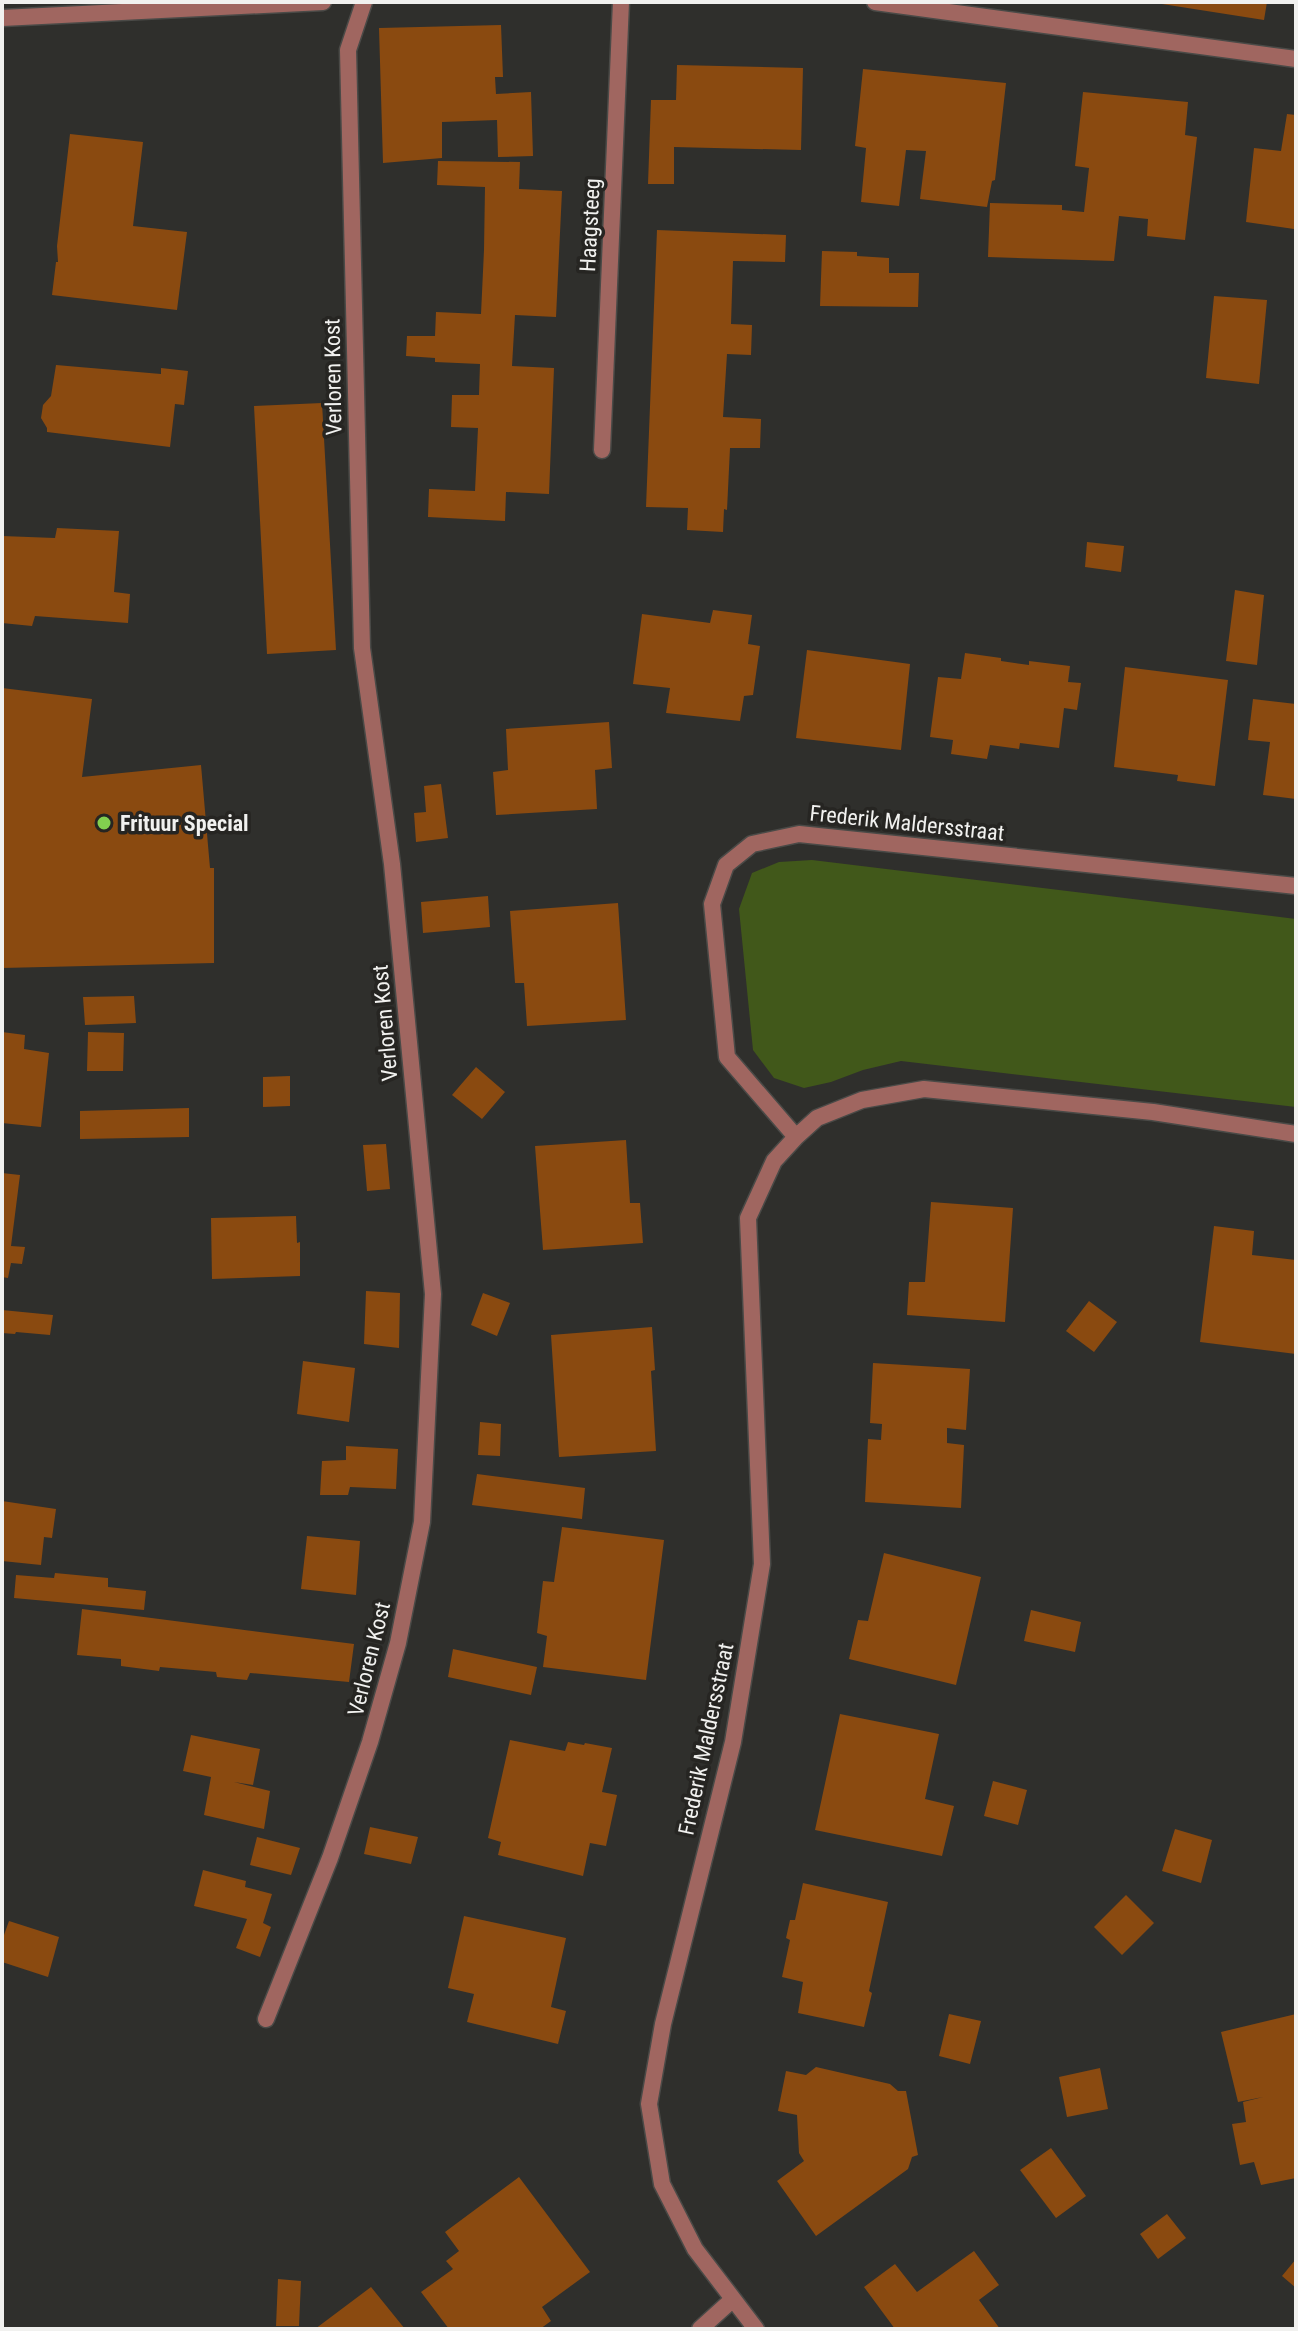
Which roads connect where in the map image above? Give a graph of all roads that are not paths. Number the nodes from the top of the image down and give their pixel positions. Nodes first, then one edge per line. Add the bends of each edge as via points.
1 (323, 2) edge
2 (364, 2) edge
3 (621, 2) edge
4 (875, 2) edge
5 (2, 18) edge
6 (1296, 59) edge
7 (602, 450) dead end
8 (1296, 886) edge
9 (1296, 1134) edge
10 (796, 1137) junction
11 (266, 2019) dead end
12 (732, 2300) junction
13 (700, 2329) edge
14 (756, 2329) edge

1 - 5 street
2 - 11 street, Verloren Kost via 348,50 362,648 392,864 433,1294 423,1507 398,1643 370,1742
3 - 7 street, Haagsteeg
4 - 6 street
8 - 10 street, Frederik Maldersstraat via 799,834 752,844 726,865 712,904 727,1057
9 - 10 street, Frederik Maldersstraat via 1153,1112 924,1089 862,1100 817,1118
10 - 12 street, Frederik Maldersstraat via 774,1161 748,1218 762,1564 733,1742 663,2024 649,2104 662,2184 695,2249
12 - 13 street
12 - 14 street, Frederik Maldersstraat

